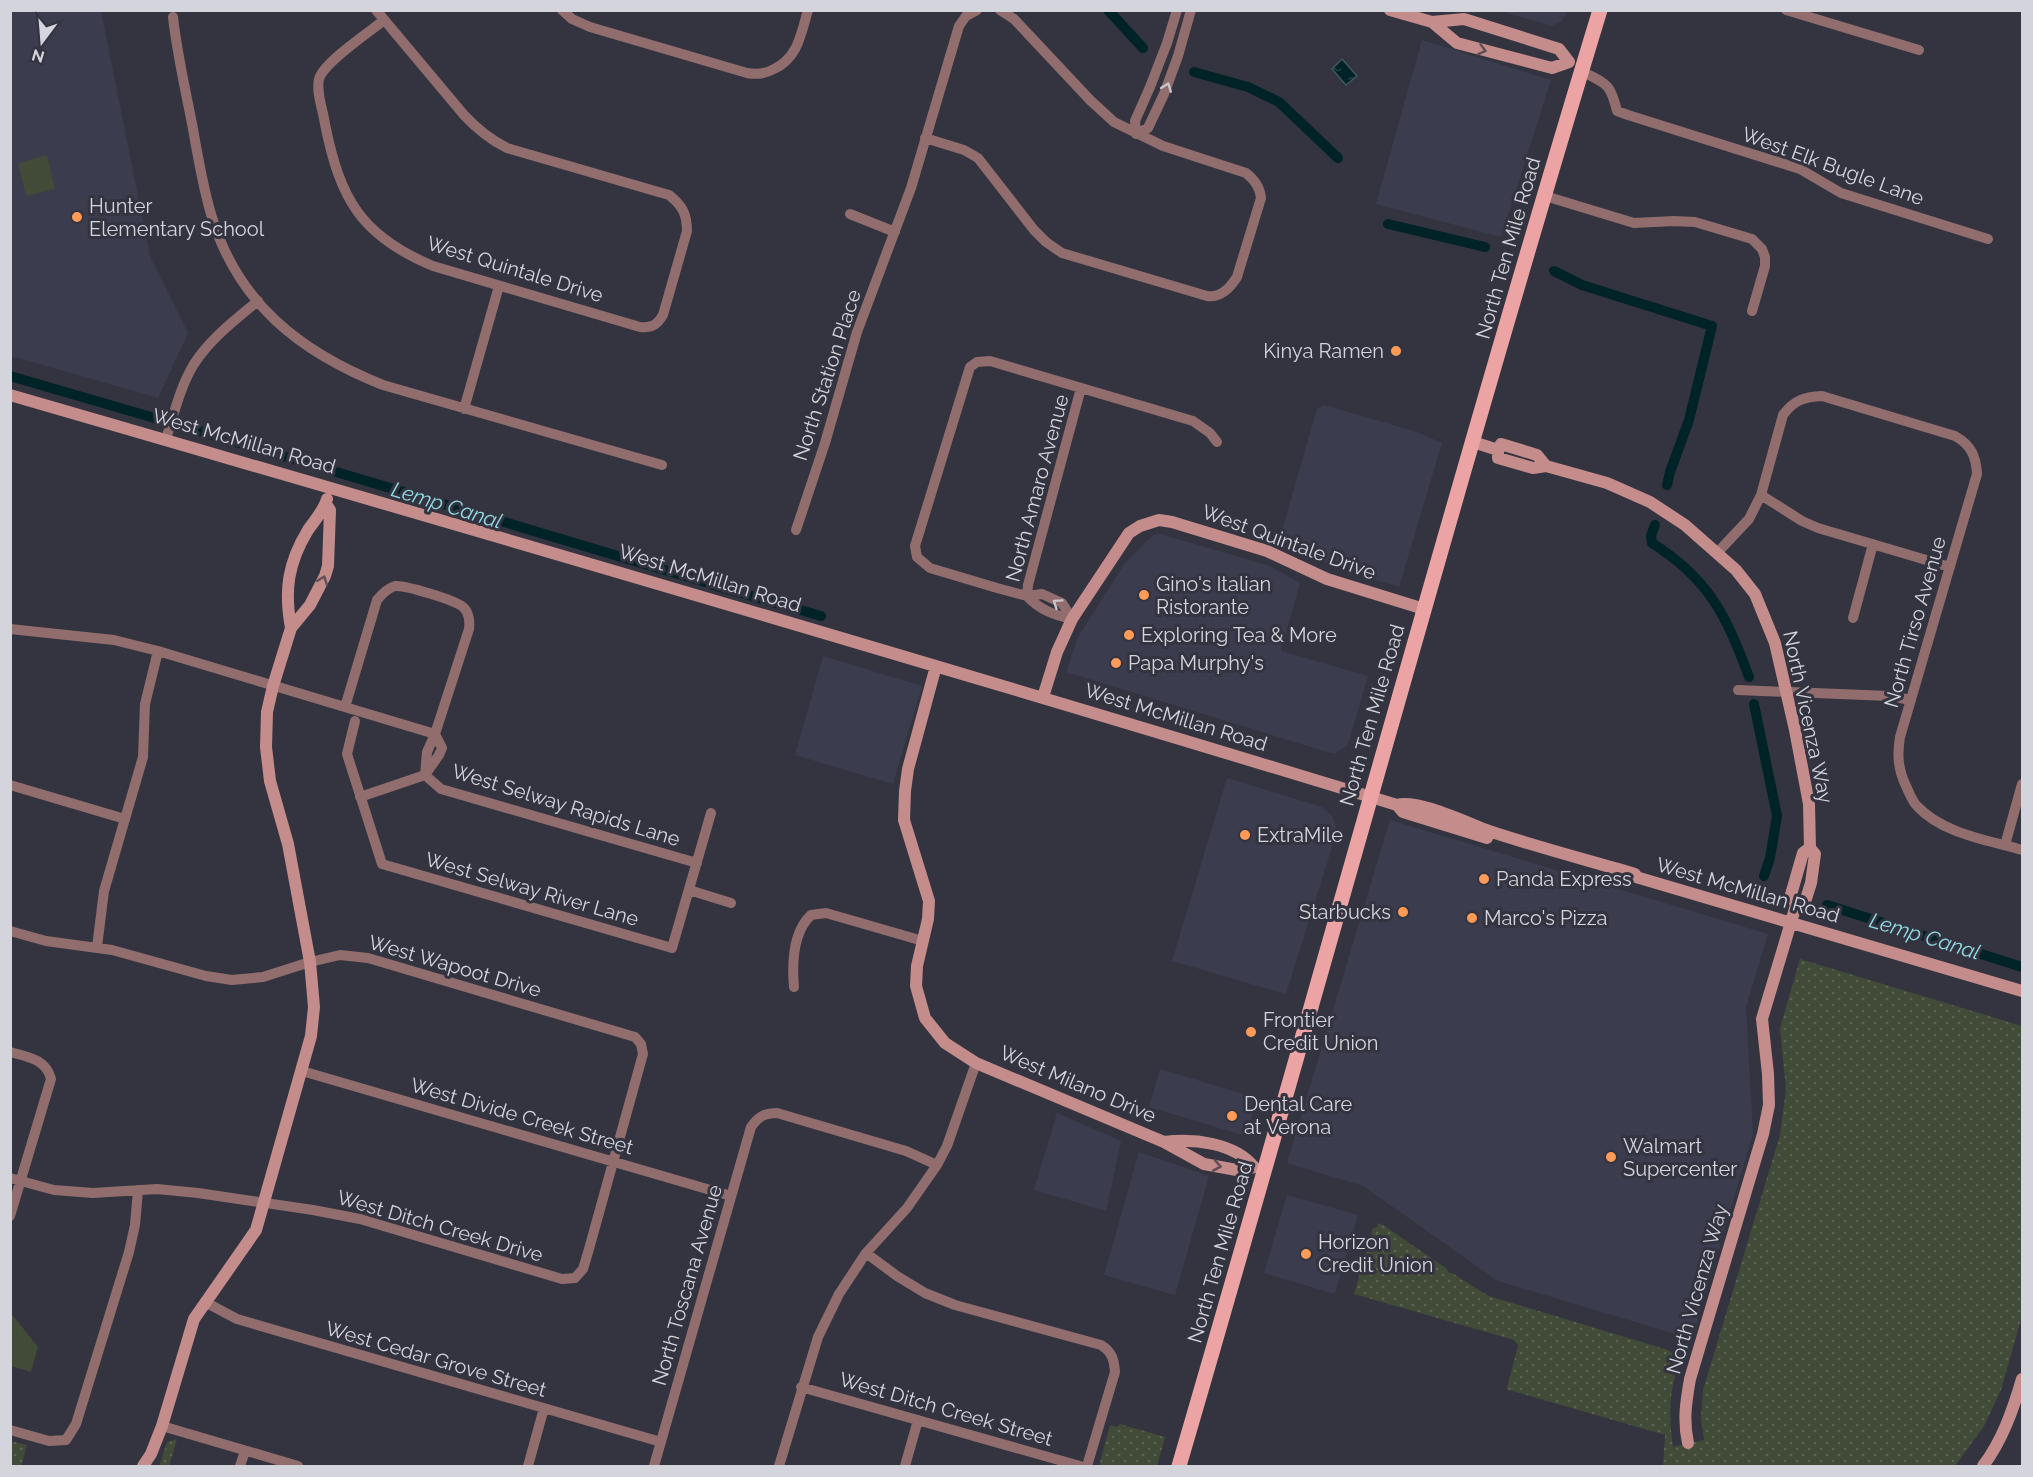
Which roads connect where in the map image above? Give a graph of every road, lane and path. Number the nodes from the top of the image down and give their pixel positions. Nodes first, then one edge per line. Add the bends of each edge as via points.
1 (376, 10) edge
2 (562, 10) edge
3 (808, 10) edge
4 (1000, 10) edge
5 (1177, 10) edge
6 (1191, 10) edge
7 (1390, 10) edge
8 (1600, 10) edge
9 (1786, 10) edge
10 (976, 11) edge
11 (173, 13) edge
12 (383, 21) junction
13 (1432, 22) junction
14 (1919, 50) dead end
15 (1578, 67) junction
16 (1136, 134) junction
17 (925, 138) junction
18 (1545, 196) junction
19 (850, 214) dead end
20 (895, 232) junction
21 (1988, 239) dead end
22 (499, 286) junction
23 (258, 301) junction
24 (1752, 310) dead end
25 (1081, 388) junction
26 (10, 395) edge
27 (464, 409) junction
28 (166, 439) junction
29 (1217, 442) dead end
30 (1473, 442) junction
31 (662, 465) dead end
32 (331, 487) junction
33 (1761, 495) junction
34 (326, 504) junction
35 (796, 531) dead end
36 (1873, 544) junction
37 (1717, 553) junction
38 (1950, 567) junction
39 (1027, 596) junction
40 (1424, 609) junction
41 (1853, 618) dead end
42 (1072, 619) junction
43 (291, 628) junction
44 (10, 629) edge
45 (158, 651) junction
46 (936, 666) junction
47 (273, 686) junction
48 (1738, 690) dead end
49 (1786, 692) junction
50 (1043, 697) junction
51 (1911, 700) junction
52 (345, 707) junction
53 (356, 721) dead end
54 (435, 734) junction
55 (425, 775) junction
56 (2022, 784) edge
57 (10, 785) edge
58 (1370, 796) junction
59 (360, 797) junction
60 (711, 813) dead end
61 (124, 819) junction
62 (2005, 845) junction
63 (2022, 850) edge
64 (697, 863) junction
65 (689, 890) junction
66 (731, 903) dead end
67 (1790, 922) junction
68 (10, 931) edge
69 (923, 941) junction
70 (97, 947) junction
71 (310, 962) junction
72 (794, 987) dead end
73 (2022, 991) edge
74 (10, 1052) edge
75 (976, 1063) junction
76 (302, 1071) junction
77 (1164, 1142) junction
78 (613, 1161) junction
79 (937, 1165) junction
80 (1260, 1169) junction
81 (16, 1179) edge
82 (138, 1190) junction
83 (731, 1196) junction
84 (264, 1204) junction
85 (10, 1216) edge
86 (866, 1252) junction
87 (205, 1302) junction
88 (2022, 1379) edge
89 (801, 1387) junction
90 (544, 1408) junction
91 (918, 1420) junction
92 (162, 1426) junction
93 (10, 1430) edge
94 (661, 1442) junction
95 (1688, 1443) dead end
96 (245, 1451) junction
97 (143, 1467) edge
98 (240, 1467) edge
99 (297, 1467) edge
100 (528, 1467) edge
101 (654, 1467) edge
102 (779, 1467) edge
103 (905, 1467) edge
104 (1080, 1467) edge
105 (1088, 1467) edge
106 (1179, 1467) edge
107 (1983, 1467) edge

1 - 12 street
2 - 3 street via 572,19 601,31 761,74 788,62
4 - 16 street via 1014,19 1102,112
5 - 16 street via 1135,121
16 -> 6 street via 1148,128 1164,94
7 - 13 street
8 - 15 main road, North Ten Mile Road
9 - 14 street
10 - 17 street, North Station Place via 966,16 960,26
11 - 23 street via 212,215 226,251
12 - 22 street, West Quintale Drive via 325,67 319,78 333,164 347,196 366,225 410,256
12 - 22 street, West Quintale Drive via 464,115 492,141 669,195 684,209 687,231 663,315 653,327 640,327
13 -> 15 street via 1457,43 1552,68
13 - 15 street via 1464,19 1559,50
15 - 18 main road, North Ten Mile Road
15 - 21 street, West Elk Bugle Lane via 1612,91 1617,111 1800,169 1841,193
16 - 17 street via 1246,173 1258,185 1260,198 1238,277 1220,295 1207,296 1062,253 1034,230 978,158
17 - 20 street, North Station Place
18 - 24 street via 1634,223 1706,224 1752,239 1762,249 1764,266
18 - 30 main road, North Ten Mile Road
19 - 20 street
20 - 35 street, North Station Place via 857,332
22 - 27 street
23 - 27 street via 281,327 350,372
23 - 28 street via 210,343 194,364
25 - 29 street via 1193,421
25 - 39 street, North Amaro Avenue
25 - 39 street via 990,361 976,362 970,367 915,546 916,557 930,568
26 - 28 street, West McMillan Road
27 - 31 street
28 - 32 street, West McMillan Road
30 - 37 street, North Vicenza Way via 1498,450 1498,458 1607,483 1650,502
30 - 40 main road, North Ten Mile Road
32 - 34 street
32 - 46 street, West McMillan Road
33 - 36 street via 1802,521
33 - 37 street via 1749,519
33 - 38 street, North Tirso Avenue via 1783,415 1798,400 1822,396 1955,436 1970,448 1977,474
34 - 43 street via 294,554 288,613
43 -> 34 street via 310,605 328,566 330,510
36 - 38 street
36 - 41 street
37 - 49 street, North Vicenza Way via 1755,594 1775,643
38 - 51 street, North Tirso Avenue
39 - 42 street via 1036,606
40 - 42 street, West Quintale Drive via 1327,579 1267,551 1159,520 1130,534
40 - 58 main road, North Ten Mile Road
42 - 50 street
43 - 47 street
44 - 45 street via 114,640
45 - 47 street
45 - 61 street via 145,704 143,757
46 - 50 street, West McMillan Road
46 - 69 street, West Milano Drive via 904,791 904,820 929,901
47 - 52 street
47 - 71 street via 267,712 270,781 288,844
48 - 49 street
49 - 51 street
49 - 67 street, North Vicenza Way via 1809,804 1810,849 1815,854 1805,902 1797,902
50 - 58 street, West McMillan Road
51 - 62 street, North Tirso Avenue via 1898,749 1899,771 1916,805 1953,830
52 - 54 street
52 - 54 street via 376,600 390,588 401,586 454,602 464,608 469,619
53 - 59 street via 347,754
54 - 55 street via 427,752
55 - 59 street, West Selway Rapids Lane
55 - 64 street, West Selway Rapids Lane via 441,789
56 - 62 street
57 - 61 street
58 - 67 street, West McMillan Road via 1451,816 1636,877
58 - 80 main road, North Ten Mile Road
59 - 65 street, West Selway River Lane via 381,864 672,948
60 - 64 street
61 - 70 street via 104,891
62 - 63 street
64 - 65 street
65 - 66 street
67 - 73 street, West McMillan Road
67 - 95 street, North Vicenza Way via 1762,1019 1769,1105 1690,1379 1684,1408
68 - 70 street, West Wapoot Drive via 46,941
69 - 72 street via 826,913 811,915 792,959
69 - 75 street, West Milano Drive via 916,986 925,1018 945,1043
70 - 71 street, West Wapoot Drive via 232,980 263,977
71 - 76 street via 314,1007
71 - 78 street, West Wapoot Drive via 340,955 368,958 635,1037 643,1054
74 - 81 street via 43,1063 51,1079
75 - 77 street, West Milano Drive
75 - 79 street
76 - 78 street, West Divide Creek Street
76 - 84 street
77 -> 80 street, West Milano Drive via 1204,1164 1242,1171
77 - 80 street, West Milano Drive via 1185,1139 1214,1144 1246,1157
78 - 83 street, West Divide Creek Street
78 - 84 street, West Ditch Creek Drive via 583,1269 575,1278 562,1279 360,1219
79 - 83 street, North Toscana Avenue via 906,1150 768,1113 751,1128
79 - 86 street via 907,1208
80 - 106 main road, North Ten Mile Road
81 - 82 street, West Ditch Creek Drive via 54,1190
81 - 85 street
82 - 84 street, West Ditch Creek Drive via 198,1193
82 - 93 street via 129,1252 76,1424 66,1440 49,1441
83 - 94 street, North Toscana Avenue
84 - 87 street via 256,1230
86 - 89 street via 818,1337
86 - 105 street via 925,1293 955,1305 1101,1345 1113,1356 1115,1372
87 - 90 street, West Cedar Grove Street via 237,1319
87 - 92 street via 194,1319
88 - 107 street via 2012,1413
89 - 91 street, West Ditch Creek Street
89 - 102 street
90 - 94 street, West Cedar Grove Street
90 - 100 street
91 - 103 street
91 - 104 street, West Ditch Creek Street
92 - 96 street
92 - 97 street
94 - 101 street, North Toscana Avenue
96 - 98 street
96 - 99 street

